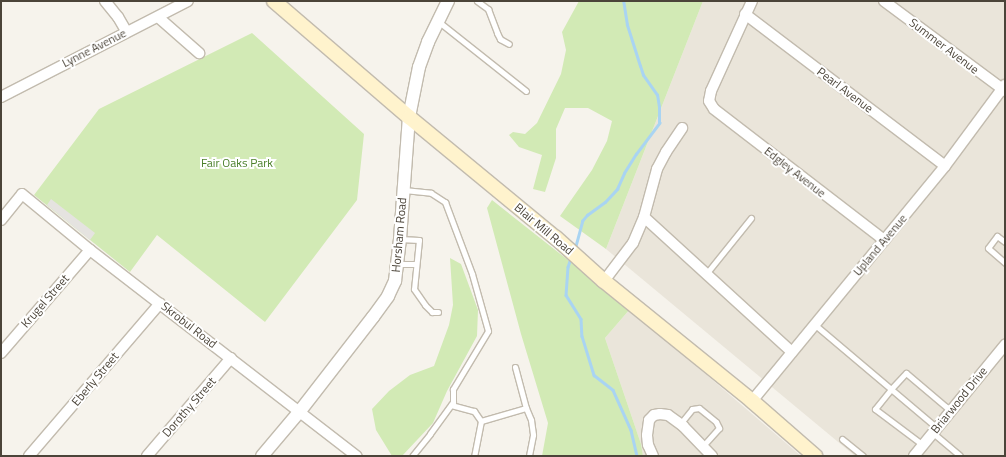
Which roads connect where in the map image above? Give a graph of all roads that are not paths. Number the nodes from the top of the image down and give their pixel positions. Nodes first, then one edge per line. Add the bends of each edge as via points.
1 (105, 1) edge
2 (188, 1) edge
3 (448, 1) edge
4 (478, 1) edge
5 (752, 1) edge
6 (884, 1) edge
7 (281, 5) edge
8 (745, 14) junction
9 (158, 17) junction
10 (438, 21) junction
11 (126, 32) junction
12 (509, 44) dead end
13 (199, 53) dead end
14 (1004, 88) edge
15 (526, 91) dead end
16 (1, 97) edge
17 (409, 117) junction
18 (682, 128) dead end
19 (945, 166) junction
20 (404, 190) junction
21 (644, 217) junction
22 (751, 218) dead end
23 (1, 220) edge
24 (400, 239) junction
25 (884, 240) junction
26 (1005, 242) edge
27 (90, 250) junction
28 (1005, 263) edge
29 (398, 264) junction
30 (416, 264) junction
31 (706, 274) junction
32 (604, 281) junction
33 (160, 302) junction
34 (438, 312) dead end
35 (814, 324) junction
36 (1004, 348) edge
37 (792, 352) junction
38 (1, 353) edge
39 (231, 358) junction
40 (515, 368) dead end
41 (891, 389) junction
42 (752, 401) junction
43 (451, 405) junction
44 (526, 408) junction
45 (300, 411) junction
46 (951, 411) junction
47 (481, 421) junction
48 (681, 425) junction
49 (935, 431) junction
50 (842, 439) dead end
51 (923, 445) junction
52 (703, 446) junction
53 (29, 456) edge
54 (147, 456) edge
55 (262, 456) edge
56 (357, 456) edge
57 (412, 456) edge
58 (474, 456) edge
59 (529, 456) edge
60 (653, 456) edge
61 (712, 456) edge
62 (815, 456) edge
63 (863, 456) edge
64 (914, 456) edge
65 (960, 456) edge

1 - 11 street
2 - 9 street, Lynne Avenue
3 - 10 street, Horsham Road
4 - 12 lane via 488,9 500,38
5 - 8 street
6 - 14 street, Summer Avenue
7 - 17 main road, Blair Mill Road
8 - 19 street, Pearl Avenue
8 - 25 street, Edgley Avenue via 709,101 714,109
9 - 11 street, Lynne Avenue
9 - 13 street
10 - 15 lane
10 - 17 street, Horsham Road via 419,67
11 - 16 street, Lynne Avenue
14 - 19 street, Upland Avenue
17 - 20 street, Horsham Road
17 - 32 main road, Blair Mill Road via 556,238
18 - 21 street via 657,169
19 - 25 street, Upland Avenue
20 - 24 street, Horsham Road
20 - 43 lane via 431,193 445,202 472,274 488,331 453,389
21 - 31 street
21 - 32 street via 633,243
22 - 31 lane
23 - 27 street, Skrobul Road via 22,194
24 - 29 street, Horsham Road
24 - 30 lane via 418,240
25 - 35 street, Upland Avenue
26 - 28 lane via 997,236 988,248
27 - 33 street, Skrobul Road
27 - 38 street, Krugel Street
29 - 30 lane
29 - 45 street, Horsham Road via 395,281 388,296
30 - 34 lane via 414,289 424,305 432,312
31 - 37 street
32 - 42 main road, Blair Mill Road
33 - 39 street, Skrobul Road
33 - 53 street, Eberly Street
35 - 37 street, Upland Avenue
35 - 41 lane
36 - 46 street, Briarwood Drive
37 - 42 street, Upland Avenue
39 - 45 street, Skrobul Road
39 - 54 street, Dorothy Street
40 - 44 lane
41 - 46 lane via 906,373
41 - 49 lane
41 - 51 lane via 875,409
42 - 62 main road, Blair Mill Road
43 - 47 lane via 474,411
43 - 57 lane
44 - 47 lane
44 - 59 lane via 533,435
45 - 55 street, Horsham Road
45 - 56 street, Skrobul Road
46 - 49 street, Briarwood Drive
47 - 58 lane
48 - 52 street
48 - 52 lane via 692,409 699,408 716,422 719,428
48 - 60 street via 668,415 654,415 650,420 647,435
49 - 51 street, Briarwood Drive
49 - 65 lane
50 - 63 lane
51 - 64 street, Briarwood Drive
52 - 61 street

